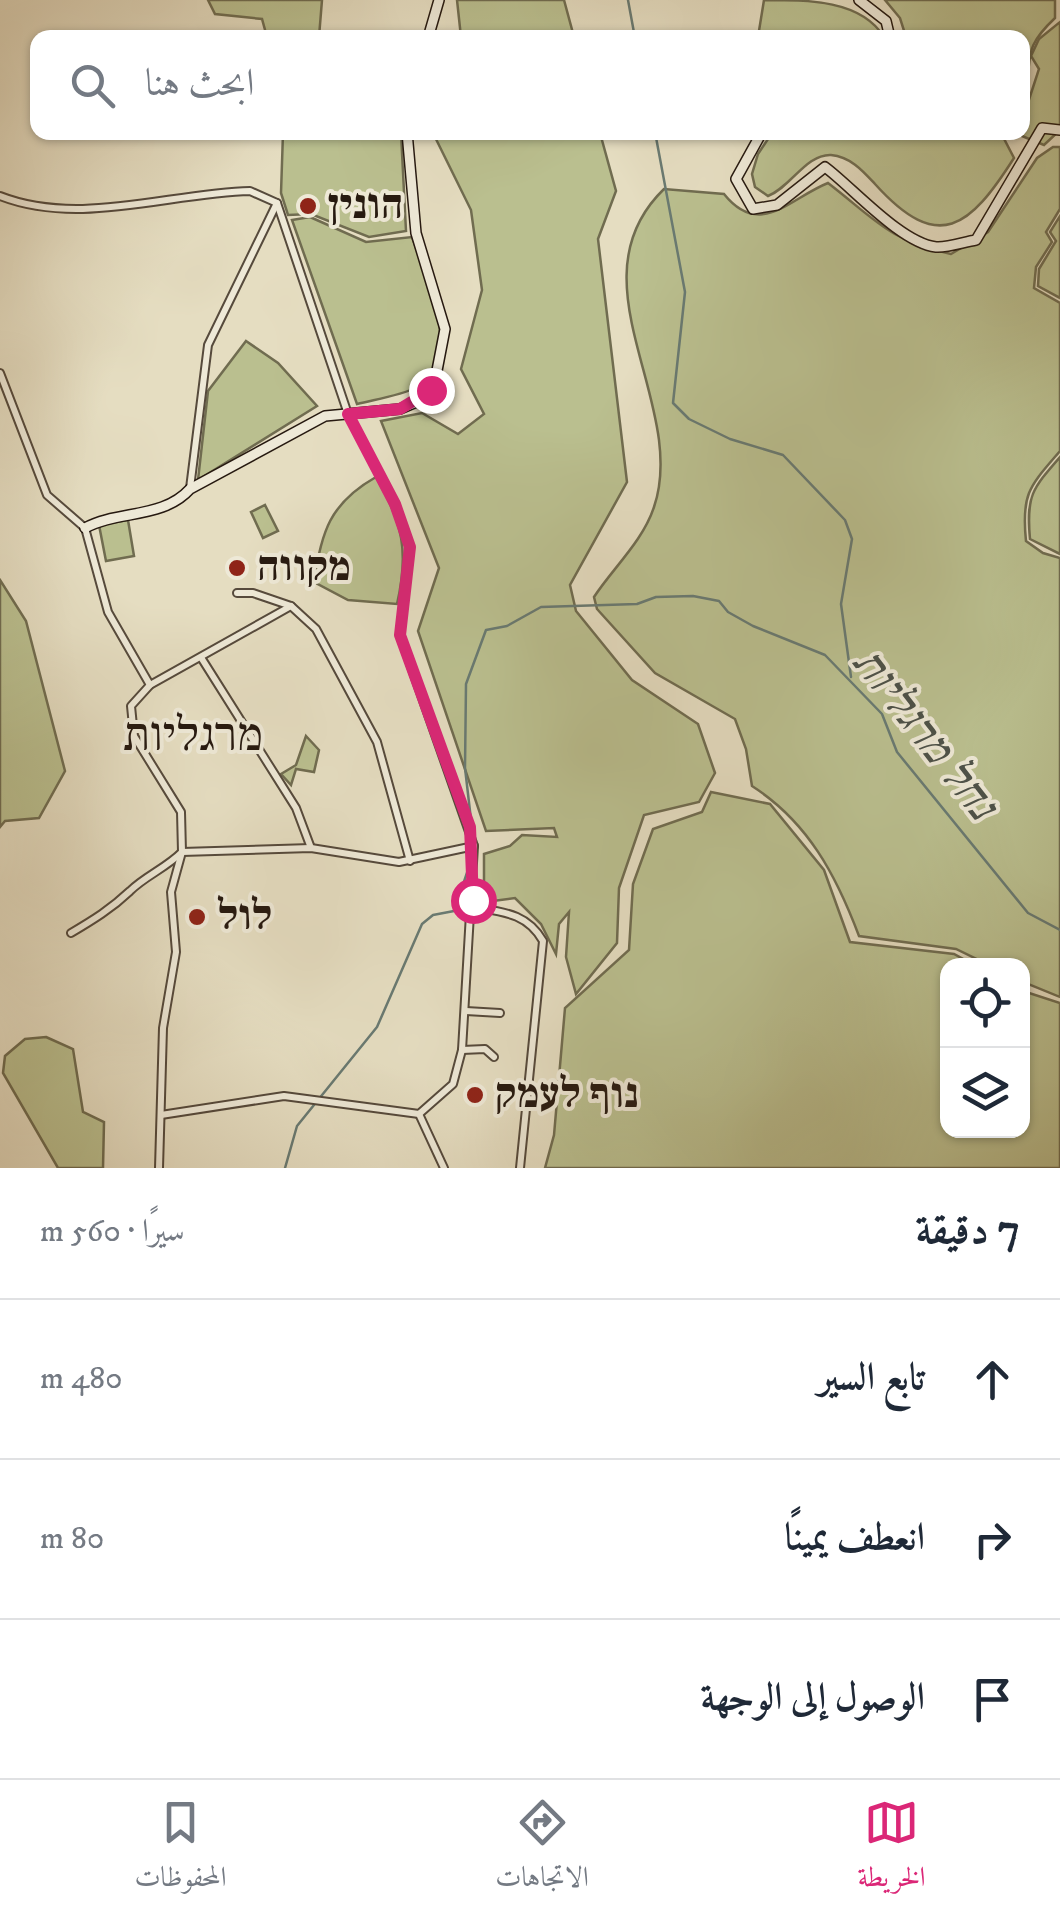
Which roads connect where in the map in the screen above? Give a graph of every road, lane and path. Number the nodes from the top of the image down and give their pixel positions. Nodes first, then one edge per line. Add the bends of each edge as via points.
1 (439, 0) edge
2 (859, 0) edge
3 (430, 30) edge
4 (888, 30) edge
5 (1060, 130) edge
6 (409, 140) edge
7 (758, 140) edge
8 (0, 196) edge
9 (276, 203) junction
10 (0, 373) edge
11 (348, 414) junction
12 (190, 489) junction
13 (84, 528) junction
14 (237, 593) dead end
15 (291, 606) junction
16 (202, 659) junction
17 (150, 685) junction
18 (474, 846) junction
19 (311, 848) junction
20 (182, 852) junction
21 (410, 861) junction
22 (473, 907) junction
23 (70, 933) dead end
24 (466, 1011) junction
25 (500, 1013) dead end
26 (462, 1050) junction
27 (494, 1057) dead end
28 (419, 1114) junction
29 (161, 1115) junction
30 (159, 1168) edge
31 (444, 1168) edge
32 (520, 1168) edge

1 - 3 street
2 - 4 street
5 - 7 street via 1042,128 976,240 934,247 878,217 826,166 777,205 753,209 736,179
6 - 11 street via 416,233 445,328 440,366 431,390 414,404
8 - 9 street via 71,208 250,191
9 - 11 street
9 - 12 street via 208,346
10 - 13 street via 47,495
11 - 12 street via 325,416
11 - 18 street via 410,547 400,635
12 - 13 street via 174,504
13 - 17 street via 108,612
14 - 15 street
15 - 16 street
15 - 21 street via 316,629 377,742
16 - 17 street
16 - 19 street via 296,808
17 - 20 street via 131,706 130,722 181,812
18 - 21 street
18 - 22 street
19 - 20 street
19 - 21 street
20 - 23 street via 118,906
20 - 29 street via 171,892 176,952 163,1028
22 - 24 street
22 - 32 street via 520,916 543,942
24 - 25 street
24 - 26 street
26 - 27 street via 486,1049
26 - 28 street via 453,1084
28 - 29 street via 284,1096
28 - 31 street
29 - 30 street

